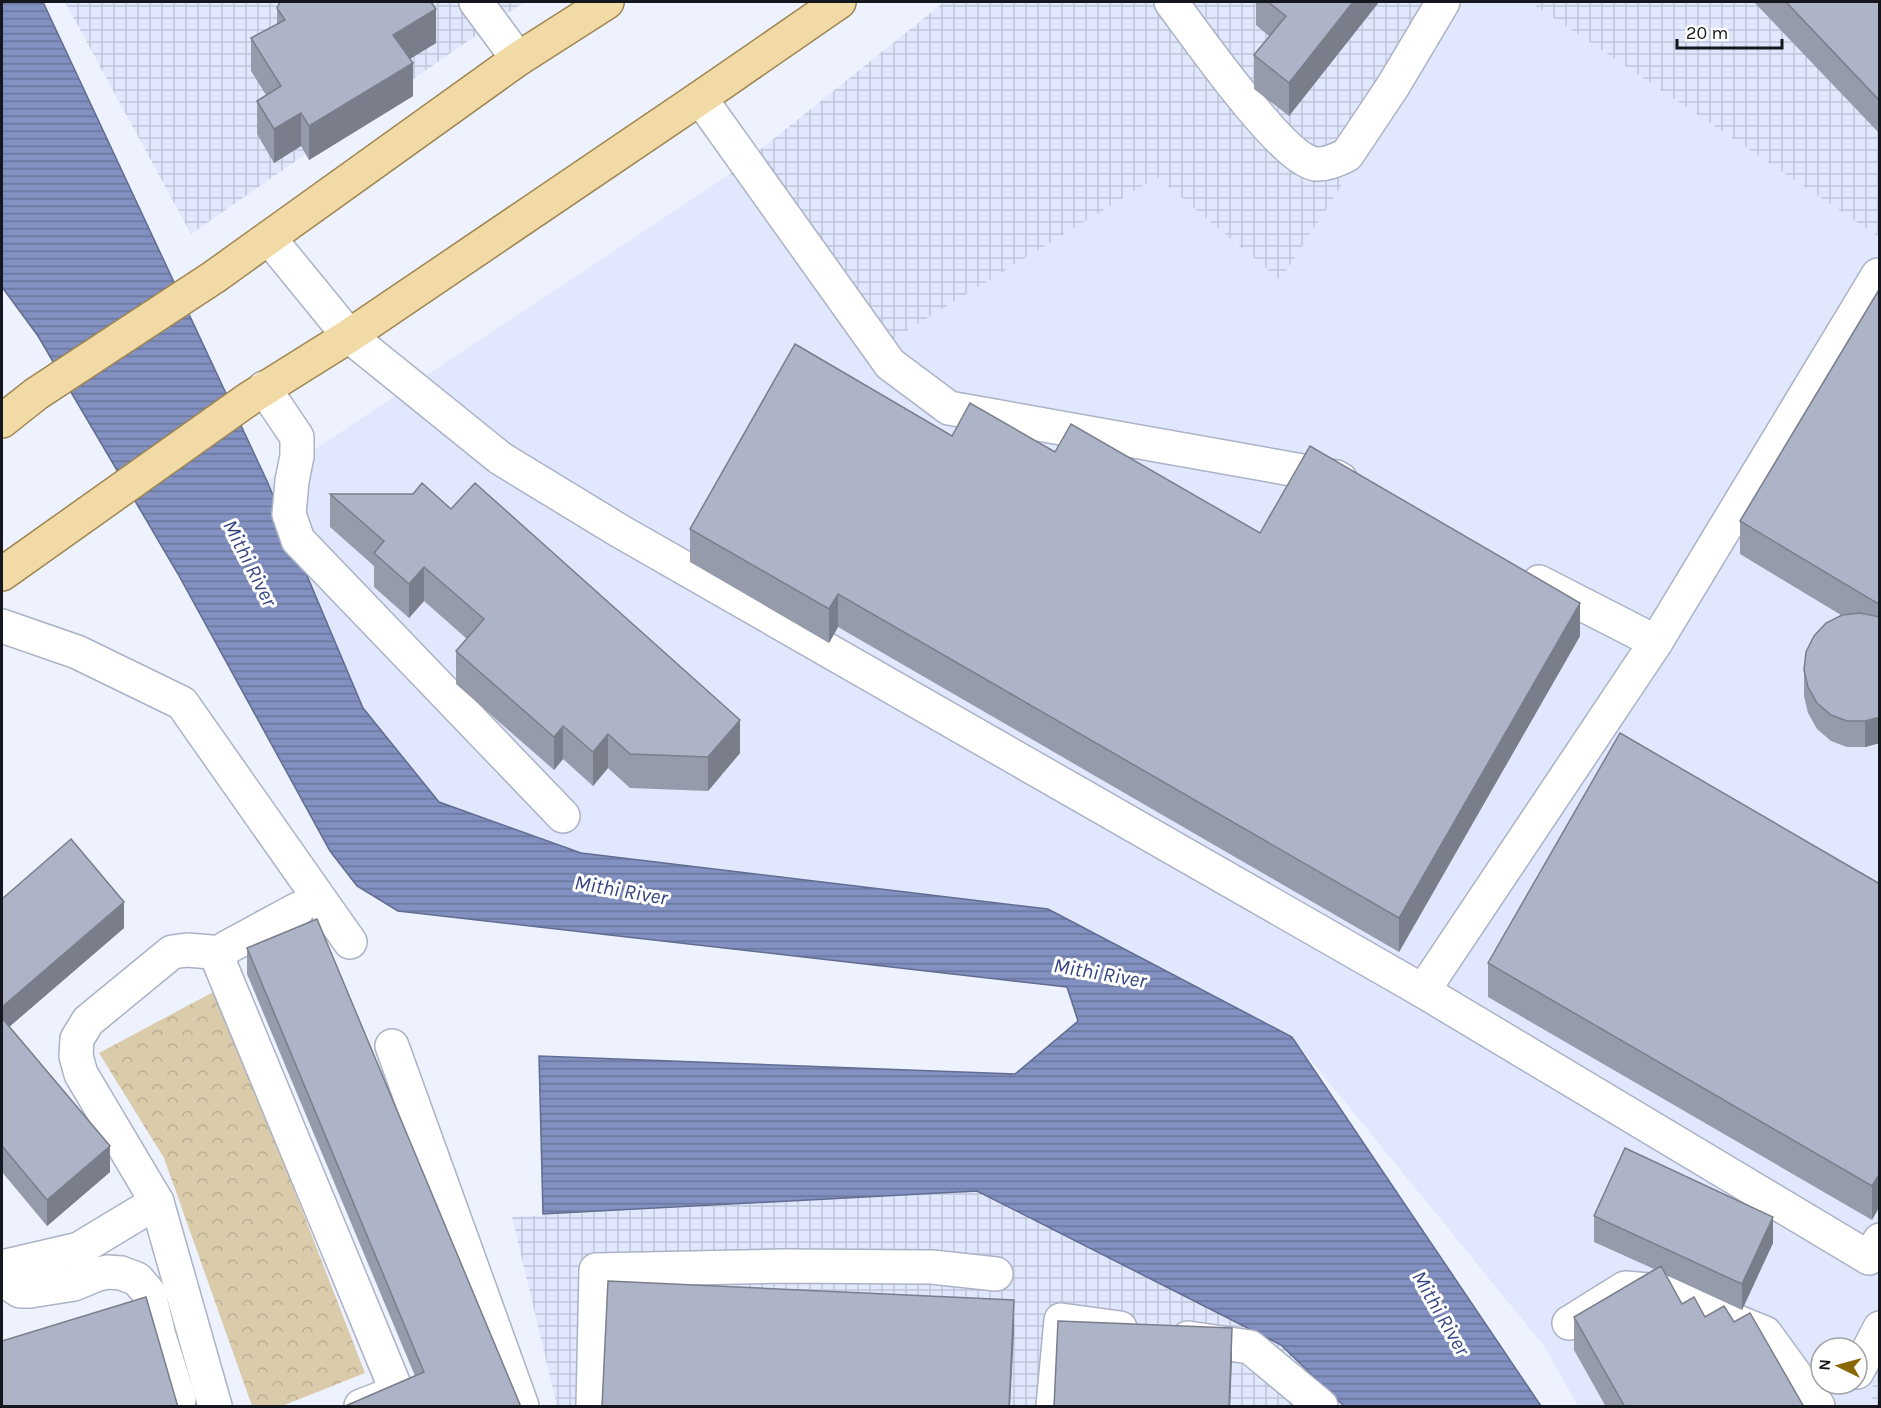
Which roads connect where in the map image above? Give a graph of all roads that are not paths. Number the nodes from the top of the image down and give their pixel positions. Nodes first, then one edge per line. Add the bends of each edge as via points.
1 (476, 2) edge
2 (607, 2) edge
3 (839, 2) edge
4 (1171, 2) edge
5 (1443, 2) edge
6 (518, 59) junction
7 (700, 98) junction
8 (269, 237) junction
9 (1880, 276) edge
10 (349, 336) junction
11 (257, 393) junction
12 (2, 421) edge
13 (1367, 493) edge
14 (1511, 567) edge
15 (2, 574) edge
16 (2, 626) edge
17 (1656, 642) junction
18 (563, 816) dead end
19 (298, 909) dead end
20 (350, 942) dead end
21 (223, 952) junction
22 (1423, 991) junction
23 (392, 1046) dead end
24 (156, 1202) junction
25 (1880, 1240) edge
26 (2, 1267) edge
27 (2, 1273) edge
28 (996, 1274) dead end
29 (1569, 1323) dead end
30 (1880, 1328) edge
31 (1869, 1349) edge
32 (1834, 1396) edge
33 (179, 1399) edge
34 (215, 1407) edge
35 (361, 1407) edge
36 (522, 1407) edge
37 (593, 1407) edge
38 (1053, 1407) edge
39 (1321, 1407) edge
40 (1820, 1407) edge

1 - 6 street
2 - 6 main road
3 - 7 main road
4 - 5 street via 1255,113 1299,156 1316,164 1347,155
6 - 8 main road
7 - 10 main road
7 - 13 street via 890,364 949,408 1336,477
8 - 10 street
8 - 12 main road
9 - 17 street
10 - 11 main road
10 - 22 street via 500,458 618,530
11 - 15 main road
11 - 18 street via 297,437 289,514 298,540
14 - 17 street
16 - 20 street via 77,652 182,704
17 - 22 street
19 - 21 street
21 - 24 street via 172,952 88,1021 77,1039 81,1074
21 - 35 street via 218,959 393,1382 387,1396
22 - 25 street via 1869,1258
23 - 36 street
24 - 26 street via 79,1249
24 - 34 street
27 - 33 street via 20,1291 74,1284 108,1272 137,1279 148,1293
28 - 37 street via 920,1267 597,1270
29 - 40 street via 1624,1288 1661,1291 1765,1333
30 - 31 street
32 - 40 street
38 - 39 street via 1061,1320 1250,1347

